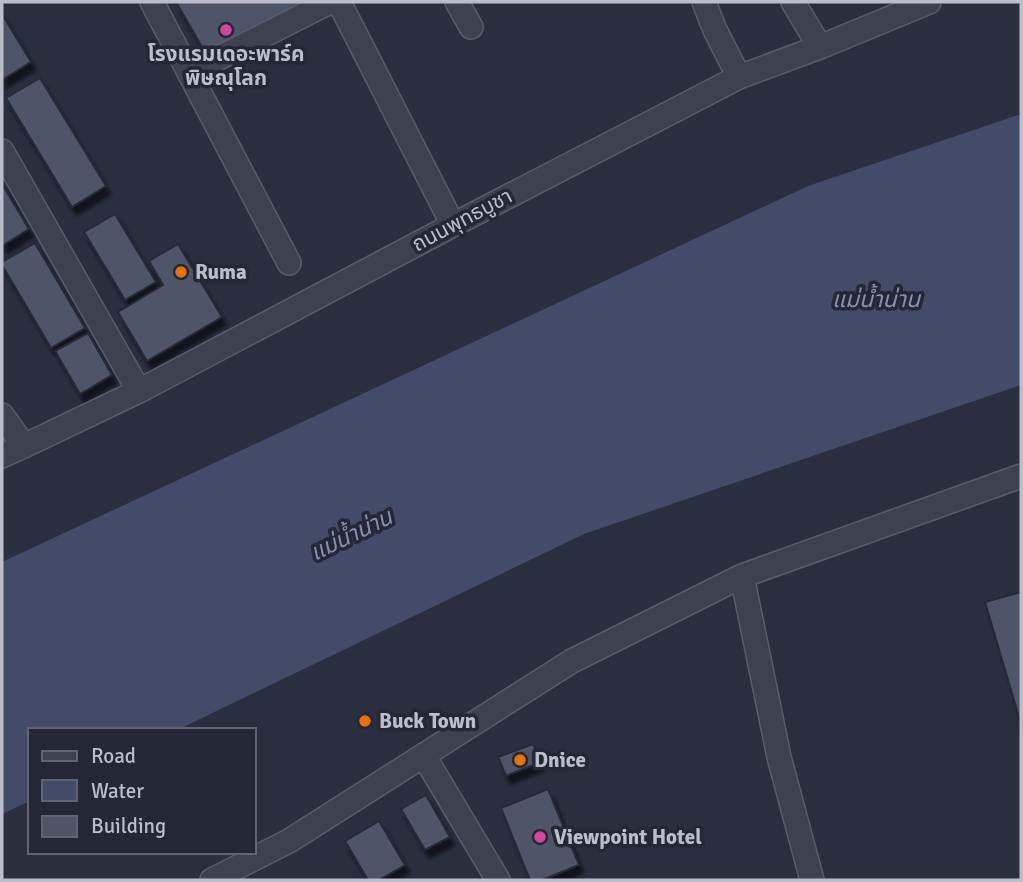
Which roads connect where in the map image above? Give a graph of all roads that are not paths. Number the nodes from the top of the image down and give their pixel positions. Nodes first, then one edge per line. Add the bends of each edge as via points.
1 (152, 2) edge
2 (330, 2) edge
3 (339, 2) edge
4 (457, 2) edge
5 (704, 2) edge
6 (793, 2) edge
7 (929, 2) edge
8 (471, 27) dead end
9 (820, 47) junction
10 (189, 73) junction
11 (739, 77) junction
12 (2, 151) edge
13 (453, 225) junction
14 (289, 263) dead end
15 (139, 391) junction
16 (2, 415) edge
17 (24, 446) junction
18 (2, 456) edge
19 (1021, 476) edge
20 (742, 576) junction
21 (424, 757) junction
22 (212, 880) edge
23 (498, 880) edge
24 (812, 880) edge

1 - 10 street
2 - 10 street
3 - 13 street
4 - 8 street
5 - 11 street
6 - 9 street
7 - 9 street, ถนนพุทธบูชา
9 - 11 street, ถนนพุทธบูชา
10 - 14 street
11 - 13 street, ถนนพุทธบูชา
12 - 15 street
13 - 15 street, ถนนพุทธบูชา
15 - 17 street, ถนนพุทธบูชา
16 - 17 street
17 - 18 street, ถนนพุทธบูชา
19 - 20 street
20 - 21 street via 572,662
20 - 24 street via 779,757
21 - 22 street via 289,841
21 - 23 street

